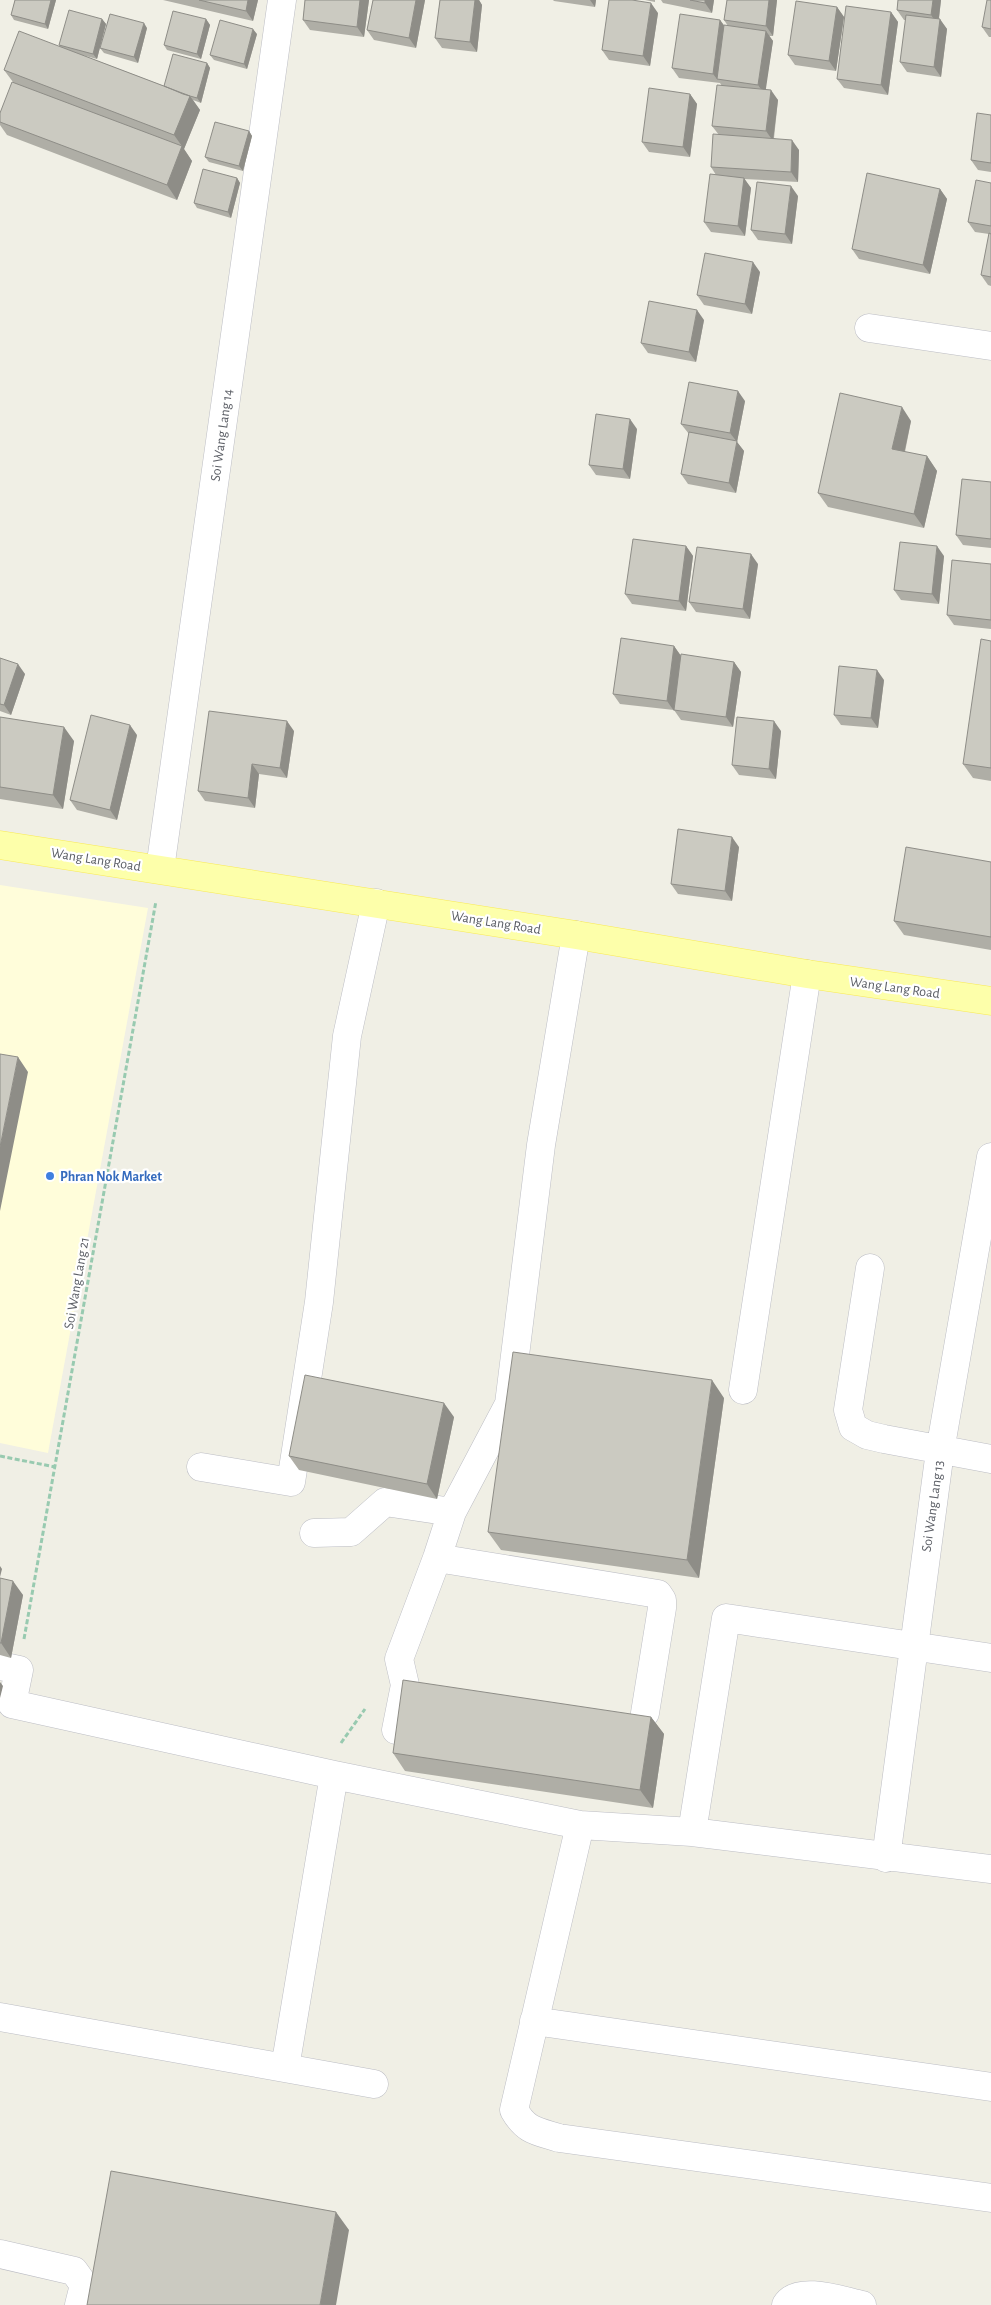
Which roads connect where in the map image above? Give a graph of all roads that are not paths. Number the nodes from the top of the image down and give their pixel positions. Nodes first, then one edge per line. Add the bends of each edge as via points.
1 (282, 0) edge
2 (869, 328) dead end
3 (991, 346) edge
4 (0, 845) edge
5 (160, 869) junction
6 (376, 903) junction
7 (576, 934) junction
8 (807, 974) junction
9 (991, 1001) edge
10 (991, 1157) edge
11 (870, 1268) dead end
12 (743, 1390) dead end
13 (940, 1451) junction
14 (991, 1459) edge
15 (201, 1467) dead end
16 (452, 1512) junction
17 (314, 1532) dead end
18 (437, 1558) junction
19 (914, 1647) junction
20 (991, 1658) edge
21 (9, 1668) edge
22 (645, 1713) dead end
23 (396, 1730) edge
24 (334, 1775) junction
25 (580, 1825) junction
26 (692, 1832) junction
27 (886, 1858) junction
28 (991, 1869) edge
29 (0, 2017) edge
30 (534, 2021) junction
31 (285, 2068) junction
32 (374, 2084) dead end
33 (991, 2087) edge
34 (991, 2198) edge
35 (0, 2254) edge
36 (79, 2305) edge
37 (786, 2305) edge
38 (862, 2305) edge

1 - 5 street, Soi Wang Lang 14
2 - 3 street
4 - 5 main road, Wang Lang Road
5 - 6 main road, Wang Lang Road
6 - 7 main road, Wang Lang Road
6 - 15 street via 347,1036 319,1302 291,1482
7 - 8 main road, Wang Lang Road
7 - 16 street via 541,1145 509,1404
8 - 9 main road, Wang Lang Road
8 - 12 street
10 - 13 street, Soi Wang Lang 13
11 - 13 street via 848,1410 853,1427 876,1437
13 - 14 street
13 - 19 street, Soi Wang Lang 13
16 - 17 street via 385,1502 351,1532
16 - 18 street
18 - 22 street via 658,1594 662,1608
18 - 23 street via 399,1659 405,1685
19 - 20 street
19 - 26 street via 726,1618
19 - 27 street, Soi Wang Lang 13
21 - 24 street via 12,1704
24 - 25 street
24 - 31 street
25 - 26 street
25 - 30 street
26 - 27 street
27 - 28 street
29 - 31 street
30 - 33 street
30 - 34 street via 514,2110 528,2129 559,2138
31 - 32 street
35 - 36 street via 74,2271 84,2285
37 - 38 street via 805,2294

